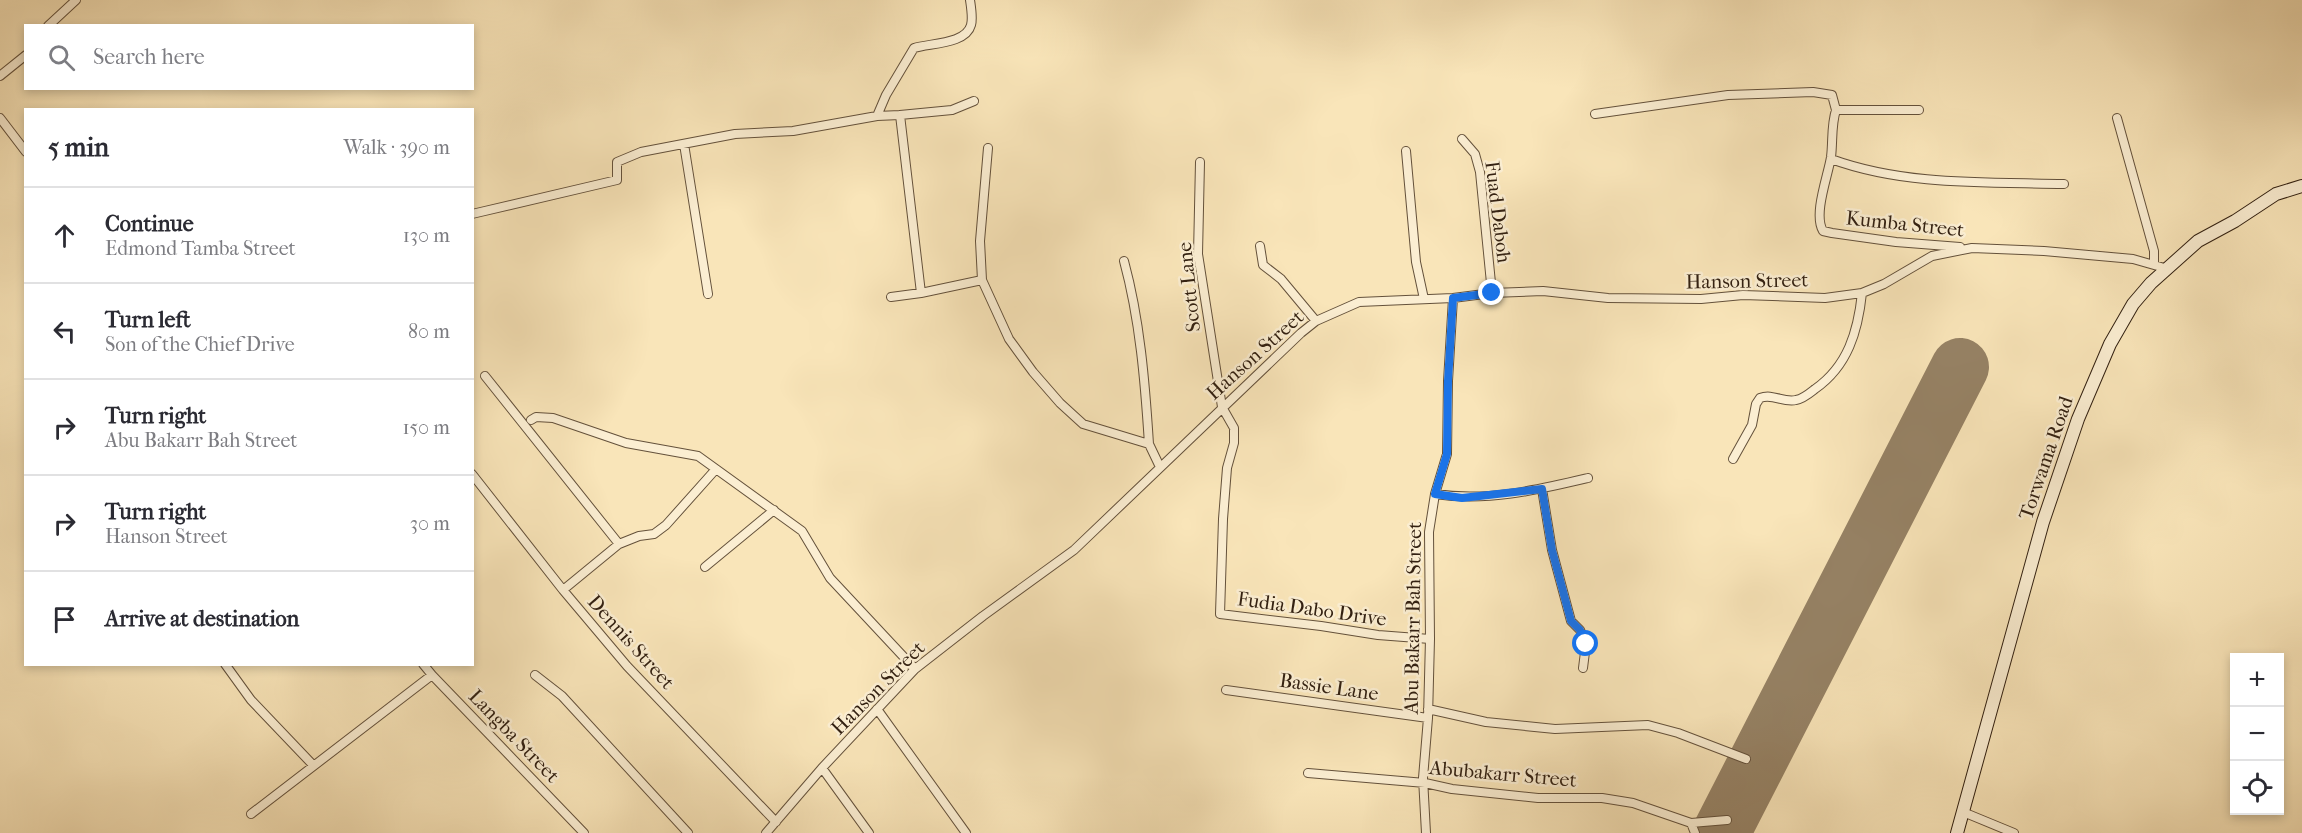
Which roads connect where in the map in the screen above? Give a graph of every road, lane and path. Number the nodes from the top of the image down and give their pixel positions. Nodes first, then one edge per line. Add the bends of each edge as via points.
1 (76, 0) edge
2 (970, 0) edge
3 (50, 24) edge
4 (24, 57) edge
5 (0, 76) edge
6 (974, 101) dead end
7 (1836, 110) junction
8 (1919, 110) dead end
9 (1595, 114) dead end
10 (900, 115) junction
11 (877, 116) junction
12 (0, 118) edge
13 (2117, 118) dead end
14 (1462, 139) dead end
15 (684, 144) junction
16 (988, 148) dead end
17 (24, 149) edge
18 (1406, 151) dead end
19 (1831, 159) junction
20 (1200, 162) dead end
21 (2064, 184) dead end
22 (2302, 186) edge
23 (474, 214) edge
24 (1260, 246) dead end
25 (1972, 248) junction
26 (1124, 261) dead end
27 (2154, 264) junction
28 (2168, 269) junction
29 (982, 280) junction
30 (921, 293) junction
31 (1492, 293) junction
32 (1862, 293) junction
33 (708, 294) dead end
34 (891, 297) dead end
35 (1453, 298) junction
36 (1424, 299) junction
37 (1316, 321) junction
38 (485, 376) dead end
39 (1222, 407) junction
40 (531, 420) dead end
41 (1149, 444) junction
42 (1733, 459) dead end
43 (1160, 467) junction
44 (716, 469) junction
45 (474, 477) edge
46 (1587, 478) dead end
47 (1542, 489) junction
48 (1435, 494) junction
49 (774, 510) junction
50 (619, 544) junction
51 (705, 567) dead end
52 (563, 590) junction
53 (1430, 639) junction
54 (226, 666) edge
55 (425, 666) edge
56 (1582, 668) dead end
57 (915, 669) junction
58 (432, 675) junction
59 (535, 675) dead end
60 (1226, 690) dead end
61 (877, 709) junction
62 (1428, 713) junction
63 (1746, 759) dead end
64 (314, 765) junction
65 (822, 768) junction
66 (1308, 773) dead end
67 (1425, 783) junction
68 (1963, 812) junction
69 (250, 814) dead end
70 (1727, 820) dead end
71 (776, 822) junction
72 (1691, 823) junction
73 (584, 833) edge
74 (688, 833) edge
75 (766, 833) edge
76 (868, 833) edge
77 (966, 833) edge
78 (1426, 833) edge
79 (1695, 833) edge
80 (1957, 833) edge
81 (2014, 833) edge

1 - 3 street
2 - 11 street via 971,24 967,33 953,42 914,48
4 - 5 street
6 - 10 street via 952,110
7 - 8 street
7 - 9 street via 1832,95 1813,92 1728,95
7 - 19 street, Kumba Street
10 - 11 street
10 - 30 street
11 - 15 street
12 - 17 street
13 - 27 street via 2150,234
14 - 31 street, Fuad Daboh via 1475,154 1480,172
15 - 23 street via 622,159 617,162 617,180
15 - 33 street
16 - 29 street via 980,241
18 - 36 street via 1416,262
19 - 21 street via 1860,170 1924,180
19 - 25 street, Kumba Street via 1821,205 1823,231
20 - 39 street, Scott Lane via 1198,254
22 - 28 main road, Torwama Road via 2276,194 2198,241
24 - 37 street via 1263,265 1281,279
25 - 27 street, Hanson Street via 2044,251
25 - 32 street, Hanson Street via 1932,256
26 - 41 street via 1133,294
27 - 28 street, Hanson Street
28 - 68 main road, Torwama Road via 2133,304 2110,344 2078,419 2043,522
29 - 30 street
29 - 41 street via 1009,339 1060,403 1083,424
30 - 34 street
31 - 32 street, Hanson Street via 1543,291 1608,298 1701,299 1743,295 1825,298
31 - 35 street, Hanson Street
32 - 42 street via 1857,323 1843,362 1828,380 1799,399 1760,398 1752,425
35 - 36 street, Hanson Street
35 - 48 street, Abu Bakarr Bah Street via 1447,454
36 - 37 street, Hanson Street via 1359,302
37 - 39 street, Hanson Street
38 - 50 street
39 - 43 street, Hanson Street
39 - 53 street, Fudia Dabo Drive via 1234,428 1234,443 1223,509 1220,614
40 - 44 street via 553,418 626,443 698,456
41 - 43 street
43 - 57 street, Hanson Street via 1074,550
44 - 49 street
44 - 50 street via 666,525 654,534
45 - 52 street, Dennis Street
46 - 47 street
47 - 48 street via 1462,498
47 - 56 street via 1552,550 1571,621 1586,644
48 - 53 street, Abu Bakarr Bah Street via 1428,551
49 - 51 street
49 - 57 street via 802,531 830,578
50 - 52 street
52 - 71 street, Dennis Street via 627,666
53 - 62 street, Abu Bakarr Bah Street
54 - 64 street via 251,700
55 - 58 street, Langba Street
57 - 61 street, Hanson Street
58 - 64 street
58 - 73 street, Langba Street
59 - 74 street via 562,696
60 - 62 street, Bassie Lane
61 - 65 street, Hanson Street
61 - 77 street
62 - 63 street, Bassie Lane via 1555,729 1648,725
62 - 67 street, Abu Bakarr Bah Street
64 - 69 street
65 - 71 street, Hanson Street
65 - 76 street
66 - 67 street, Abubakarr Street
67 - 72 street, Abubakarr Street via 1538,798 1602,798 1633,803
67 - 78 street, Abu Bakarr Bah Street
68 - 80 main road, Torwama Road
68 - 81 street
70 - 72 street
71 - 75 street, Hanson Street
72 - 79 street

